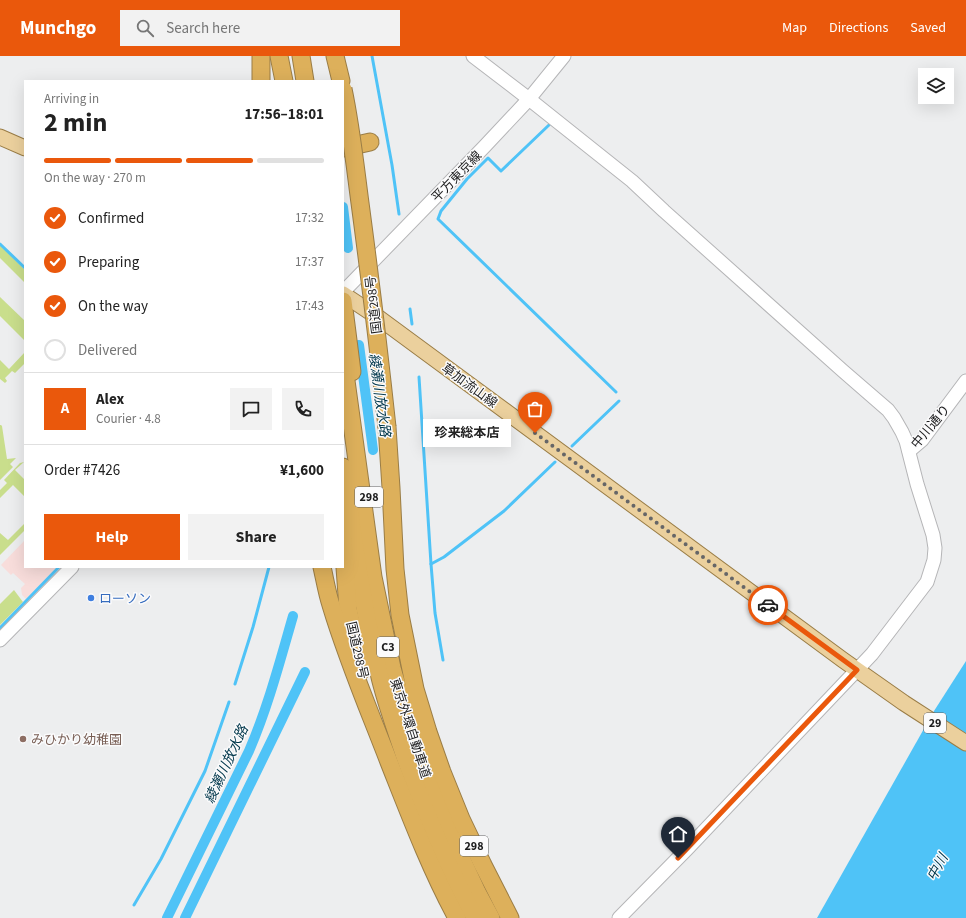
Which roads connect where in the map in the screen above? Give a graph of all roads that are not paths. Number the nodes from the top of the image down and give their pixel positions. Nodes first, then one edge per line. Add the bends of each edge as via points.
1 (261, 56) edge
2 (280, 56) edge
3 (287, 56) edge
4 (301, 56) edge
5 (311, 56) edge
6 (335, 56) edge
7 (473, 56) edge
8 (564, 56) edge
9 (341, 77) edge
10 (261, 80) edge
11 (284, 80) edge
12 (291, 80) edge
13 (305, 80) edge
14 (315, 80) edge
15 (344, 94) edge
16 (529, 99) junction
17 (0, 137) edge
18 (370, 142) dead end
19 (24, 148) edge
20 (344, 148) edge
21 (344, 292) edge
22 (344, 294) edge
23 (344, 308) edge
24 (344, 367) edge
25 (966, 381) edge
26 (909, 451) junction
27 (344, 473) edge
28 (344, 549) edge
29 (71, 568) edge
30 (322, 568) edge
31 (0, 640) edge
32 (857, 670) junction
33 (415, 689) junction
34 (966, 743) edge
35 (390, 764) junction
36 (457, 918) edge
37 (475, 918) edge
38 (491, 918) edge
39 (510, 918) edge
40 (619, 918) edge

1 - 10 highway
2 - 11 highway
3 - 12 highway
4 - 13 highway
5 - 14 highway
6 - 9 highway
7 - 16 street
8 - 16 street, 平方東京線
15 - 33 highway, 国道298号 / 298, bridge via 368,264 387,427 400,614
16 - 21 street, 平方東京線
16 - 26 street via 632,181 888,410 902,432
17 - 19 main road
18 - 20 highway
22 - 32 main road, 草加流山線 / 29
23 - 33 highway, 国道298号 / 298 via 372,517 398,633
24 - 38 highway, 東京外環自動車道 / C3 via 373,577 392,668 429,783 454,844
25 - 26 street, 中川通り via 922,440
26 - 32 street via 931,525 935,548 934,560 927,582
27 - 37 highway, 東京外環自動車道 / C3 via 360,583 381,680 395,728 436,836
28 - 35 highway, 国道298号 via 348,609
29 - 31 street
30 - 35 highway, 国道298号 via 330,604 346,651
32 - 34 main road, 草加流山線 / 29
32 - 40 street
33 - 39 highway, 国道298号 / 298 via 442,772 461,819
35 - 36 highway, 国道298号 via 420,841

